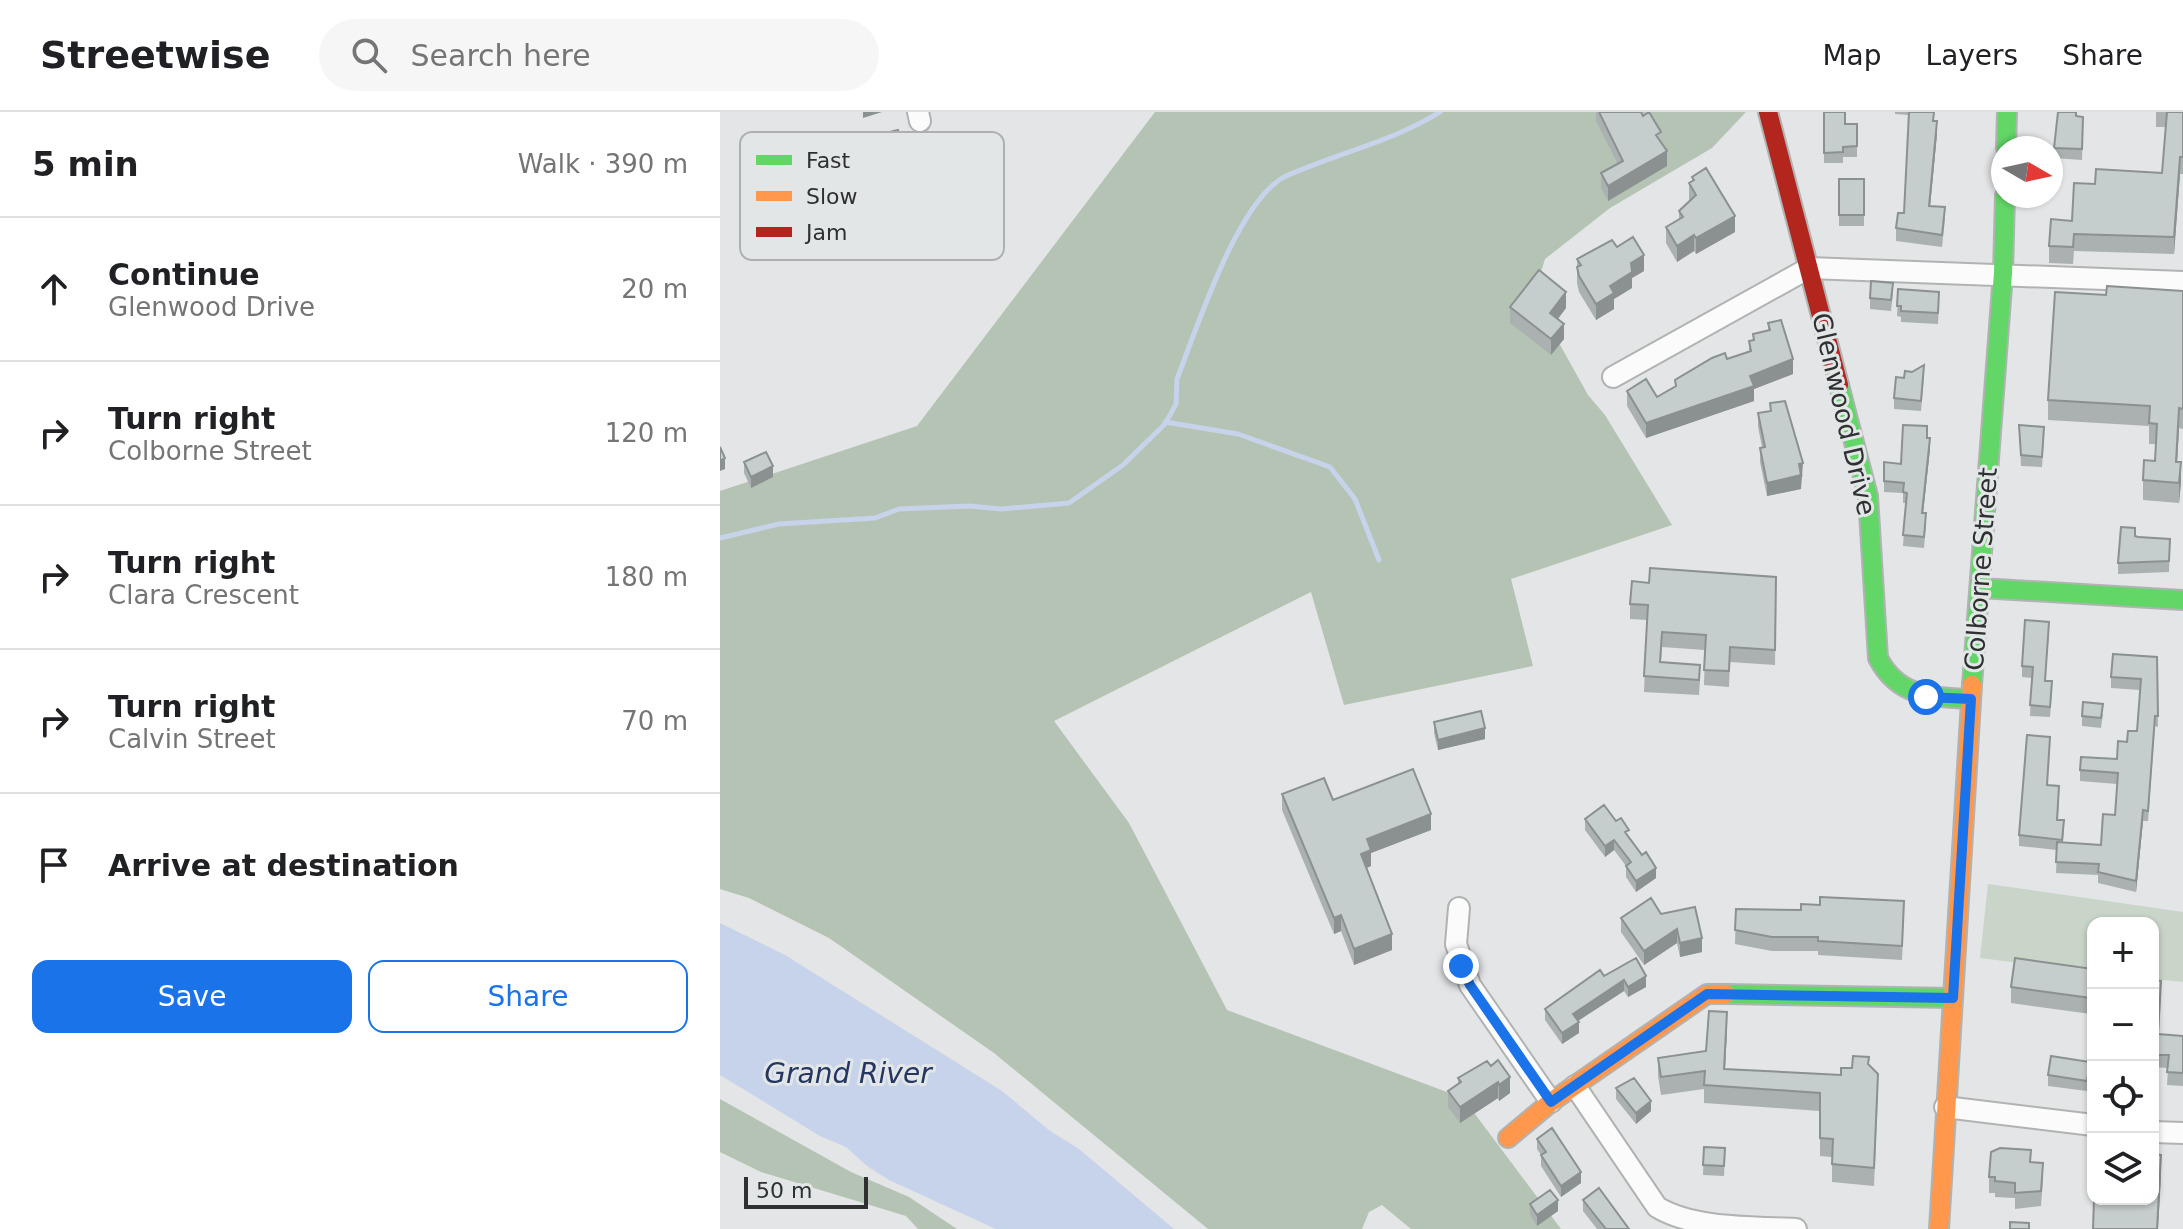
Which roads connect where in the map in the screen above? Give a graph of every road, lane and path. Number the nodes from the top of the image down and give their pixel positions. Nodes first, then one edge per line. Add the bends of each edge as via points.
1 (1768, 112) edge
2 (2007, 112) edge
3 (2006, 136) edge
4 (2005, 208) edge
5 (1809, 268) junction
6 (2003, 273) junction
7 (2183, 282) edge
8 (1613, 377) dead end
9 (1980, 588) junction
10 (2183, 600) edge
11 (1971, 699) junction
12 (1459, 908) dead end
13 (1953, 998) junction
14 (1575, 1086) junction
15 (1551, 1102) junction
16 (1945, 1107) junction
17 (2087, 1124) edge
18 (2159, 1132) edge
19 (2183, 1133) edge
20 (1508, 1138) dead end
21 (1796, 1229) edge
22 (1939, 1229) edge

1 - 5 street, Glenwood Drive
2 - 3 street
4 - 6 street, Colborne Street
5 - 6 street
5 - 8 street
5 - 11 street, Glenwood Drive via 1868,496 1878,658 1890,682 1905,690 1926,697
6 - 7 street
6 - 9 street, Colborne Street
9 - 10 street
9 - 11 street, Colborne Street
11 - 13 street, Colborne Street
12 - 15 street via 1456,944 1470,985
13 - 14 street via 1707,994
13 - 16 street, Colborne Street
14 - 15 street
14 - 21 street via 1668,1216 1695,1225
15 - 20 street
16 - 17 street
16 - 22 street, Colborne Street
18 - 19 street

